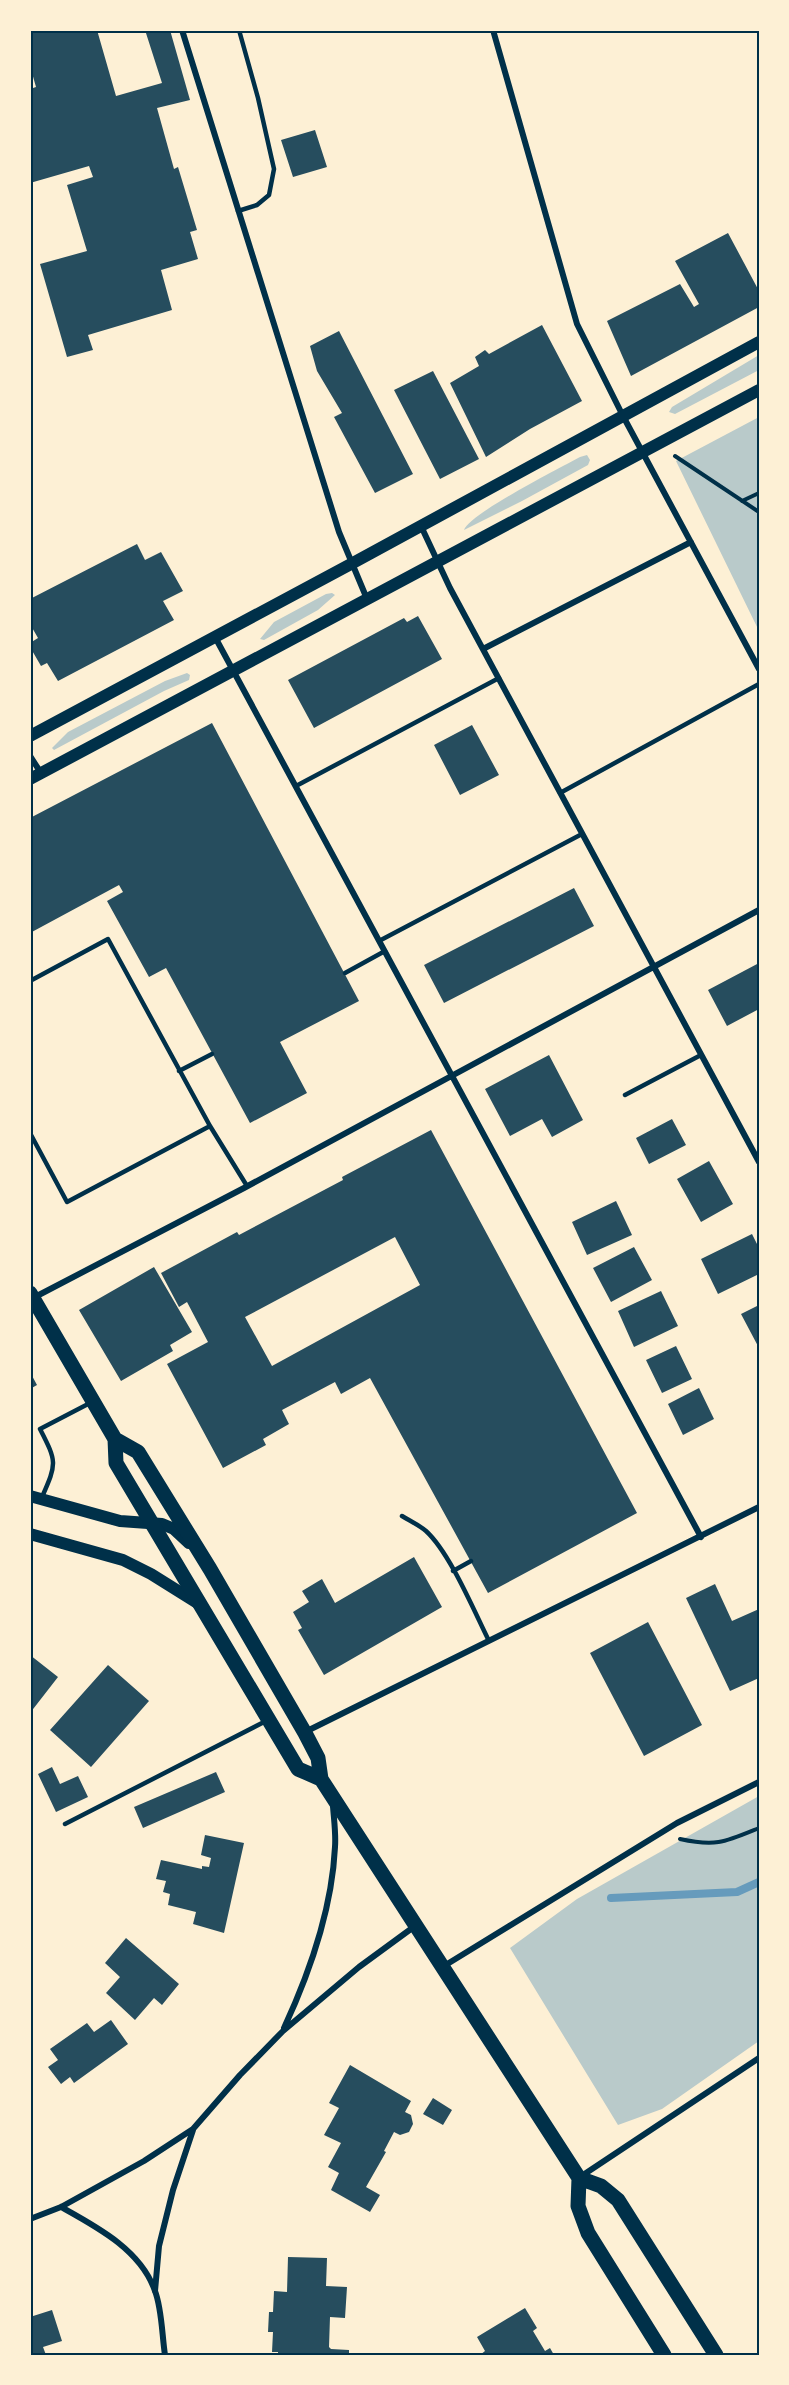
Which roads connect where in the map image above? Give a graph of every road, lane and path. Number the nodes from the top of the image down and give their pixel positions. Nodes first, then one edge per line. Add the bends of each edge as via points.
1 (182, 30) edge
2 (239, 30) edge
3 (493, 30) edge
4 (238, 211) junction
5 (759, 342) edge
6 (759, 390) edge
7 (623, 416) junction
8 (643, 452) junction
9 (675, 456) dead end
10 (759, 493) edge
11 (742, 501) junction
12 (759, 512) edge
13 (421, 526) junction
14 (691, 542) junction
15 (438, 562) junction
16 (351, 564) junction
17 (368, 600) junction
18 (215, 637) junction
19 (483, 649) junction
20 (759, 669) edge
21 (234, 671) junction
22 (499, 678) junction
23 (759, 684) edge
24 (30, 736) edge
25 (30, 756) edge
26 (36, 776) edge
27 (296, 786) junction
28 (560, 793) junction
29 (582, 834) junction
30 (759, 910) edge
31 (379, 941) junction
32 (385, 951) junction
33 (654, 967) junction
34 (345, 973) dead end
35 (30, 981) edge
36 (212, 1053) dead end
37 (701, 1055) junction
38 (179, 1071) junction
39 (452, 1076) junction
40 (625, 1095) dead end
41 (210, 1126) junction
42 (30, 1133) edge
43 (759, 1162) edge
44 (247, 1186) junction
45 (31, 1297) edge
46 (94, 1401) junction
47 (115, 1439) junction
48 (35, 1497) edge
49 (759, 1507) edge
50 (402, 1516) dead end
51 (151, 1524) junction
52 (30, 1534) edge
53 (701, 1538) junction
54 (471, 1561) dead end
55 (210, 1569) junction
56 (453, 1570) junction
57 (200, 1604) junction
58 (489, 1641) junction
59 (268, 1720) junction
60 (305, 1733) junction
61 (321, 1779) junction
62 (759, 1782) edge
63 (333, 1798) junction
64 (65, 1824) dead end
65 (759, 1828) edge
66 (680, 1839) dead end
67 (417, 1925) junction
68 (444, 1966) junction
69 (283, 2031) junction
70 (759, 2058) edge
71 (193, 2129) junction
72 (579, 2178) junction
73 (61, 2207) junction
74 (30, 2219) edge
75 (155, 2291) junction
76 (165, 2355) edge
77 (664, 2355) edge
78 (716, 2355) edge

1 - 4 street
2 - 4 lane via 274,169 269,195 257,205
3 - 7 street via 577,324
4 - 16 street
5 - 7 main road
6 - 8 main road
7 - 8 street
7 - 13 main road
8 - 14 street
8 - 15 main road
9 - 11 path
10 - 11 path
11 - 12 path
13 - 15 street
13 - 16 main road
14 - 19 street
14 - 20 street
15 - 17 main road
15 - 19 street
16 - 17 street
16 - 18 main road
17 - 21 main road
18 - 21 street
18 - 24 main road
19 - 22 street
21 - 26 main road
21 - 27 street
22 - 27 lane
22 - 28 street
23 - 28 lane
25 - 26 street
27 - 31 street
28 - 29 street
29 - 31 lane
29 - 33 street
30 - 33 street
31 - 32 street
32 - 34 lane
32 - 39 street
33 - 37 street
33 - 39 street
35 - 38 lane via 108,939
36 - 38 lane
37 - 40 lane
37 - 43 street
38 - 41 lane
39 - 44 street
39 - 53 street
41 - 42 lane via 67,1202
41 - 44 lane
44 - 45 street
45 - 46 main road
46 - 47 main road
46 - 48 lane via 40,1429 53,1455 54,1468
47 - 51 main road via 116,1462
47 - 55 main road via 138,1452
48 - 51 main road via 120,1521
49 - 53 street
50 - 56 lane via 427,1532
51 - 55 main road via 174,1529
51 - 57 main road
52 - 57 main road via 123,1560
53 - 58 street
54 - 56 lane
55 - 60 main road
56 - 58 lane
57 - 59 main road
58 - 60 street
59 - 61 main road via 298,1769
59 - 64 lane
60 - 61 main road via 318,1758
61 - 63 main road
62 - 68 street via 677,1823
63 - 67 main road
63 - 69 street via 335,1846 328,1899 297,2000
65 - 66 path via 713,1844
67 - 68 main road
67 - 69 street via 359,1967
68 - 72 main road
69 - 71 street
70 - 72 street
71 - 73 street
71 - 75 street via 162,2235
72 - 77 main road via 578,2206 588,2233
72 - 78 main road via 601,2186 618,2200
73 - 74 street
73 - 75 street via 104,2232 137,2260
75 - 76 street

